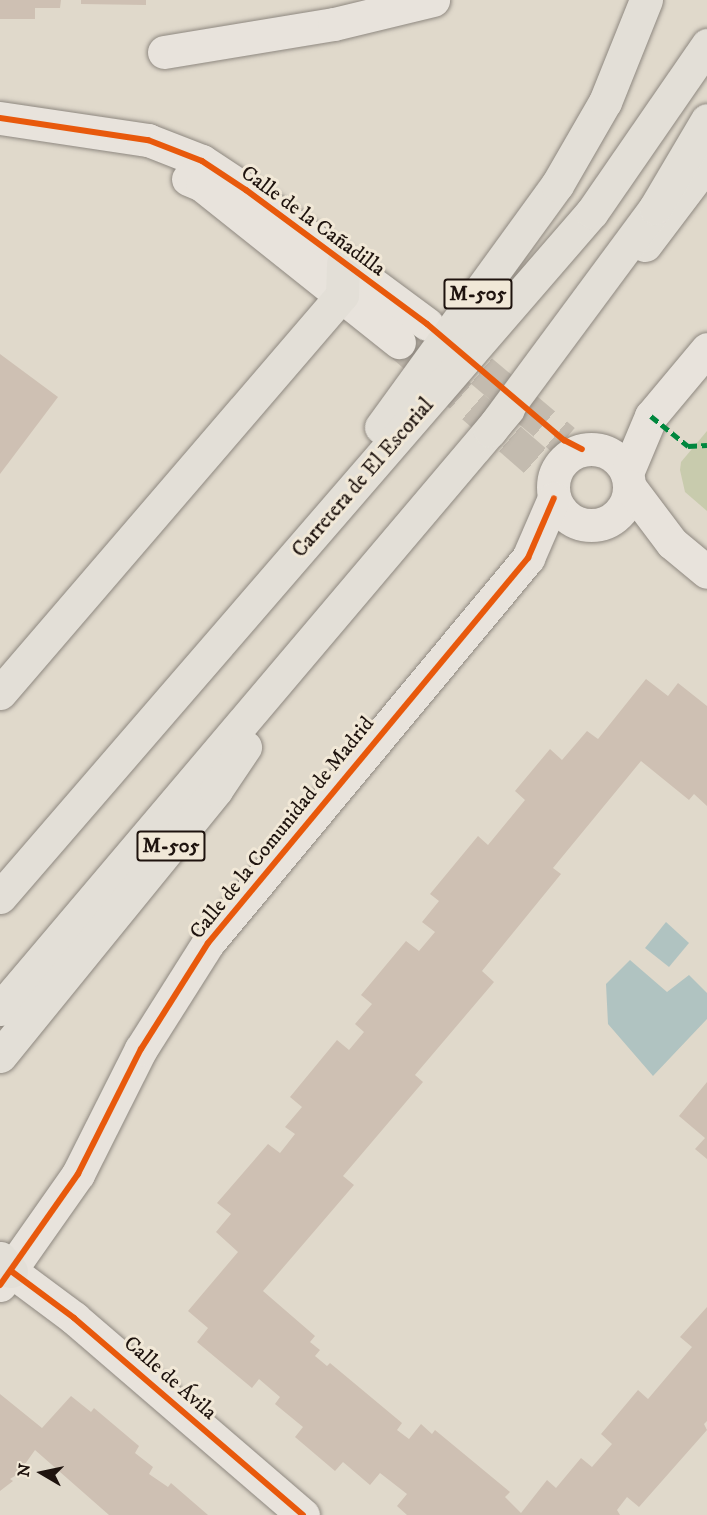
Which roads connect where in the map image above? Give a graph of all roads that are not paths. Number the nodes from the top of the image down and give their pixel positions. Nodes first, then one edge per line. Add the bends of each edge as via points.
1 (433, 0) edge
2 (646, 0) edge
3 (707, 45) edge
4 (164, 52) dead end
5 (0, 118) edge
6 (707, 120) edge
7 (0, 139) edge
8 (707, 163) edge
9 (342, 279) junction
10 (427, 324) tunnel mouth
11 (399, 342) tunnel mouth
12 (707, 349) edge
13 (651, 416) junction
14 (490, 431) junction
15 (581, 446) junction
16 (628, 480) junction
17 (550, 483) junction
18 (599, 524) junction
19 (672, 543) junction
20 (528, 558) junction
21 (282, 572) junction
22 (707, 572) edge
23 (325, 624) junction
24 (0, 693) edge
25 (0, 897) edge
26 (0, 1009) edge
27 (0, 1056) edge
28 (3, 1270) edge
29 (303, 1515) edge

1 - 4 street via 334,24
2 - 21 highway, M-505 via 605,102 558,185 378,432
3 - 21 highway, Carretera de El Escorial / M-505 via 592,212
5 - 9 street, Calle de la Cañadilla via 148,140 202,161 246,190
6 - 14 highway via 655,208
7 - 9 street, Calle de la Cañadilla via 101,151 148,162 202,185
8 - 14 highway, M-505 via 668,217
9 - 10 street, Calle de la Cañadilla
9 - 11 street, Calle de la Cañadilla
9 - 24 highway
12 - 13 street
13 - 15 street
13 - 16 street
14 - 23 highway, M-505
15 - 16 street via 612,454
15 - 17 street via 568,456
16 - 18 street via 620,513
16 - 19 street
17 - 18 street via 561,512 574,522
17 - 20 street, Calle de la Comunidad de Madrid
18 - 19 street
18 - 20 street, Calle de la Comunidad de Madrid
19 - 22 street
20 - 28 street, Calle de la Comunidad de Madrid via 208,943 141,1050 78,1174
21 - 25 highway, Carretera de El Escorial / M-505
23 - 26 highway, M-505
23 - 27 highway, M-505 via 216,790
28 - 29 street, Calle de Ávila via 74,1318

